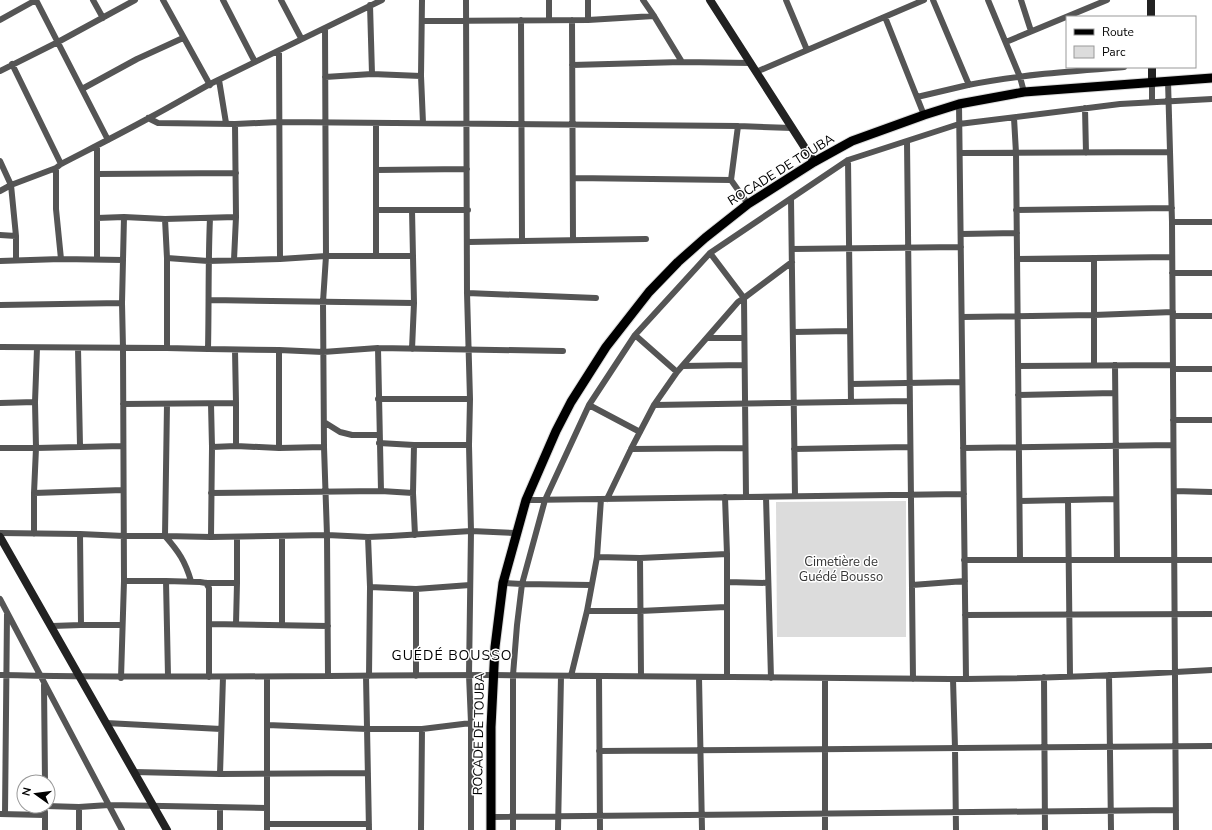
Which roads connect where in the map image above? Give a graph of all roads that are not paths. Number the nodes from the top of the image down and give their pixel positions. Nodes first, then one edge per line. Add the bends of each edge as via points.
1 (94, 0) edge
2 (135, 0) edge
3 (163, 0) edge
4 (223, 0) edge
5 (281, 0) edge
6 (382, 0) edge
7 (422, 0) edge
8 (466, 0) edge
9 (548, 0) edge
10 (588, 0) edge
11 (643, 0) edge
12 (710, 0) edge
13 (786, 0) edge
14 (924, 0) edge
15 (933, 0) edge
16 (988, 0) edge
17 (1021, 0) edge
18 (1107, 0) edge
19 (1151, 0) edge
20 (370, 6) junction
21 (654, 16) junction
22 (1068, 16) edge
23 (1151, 16) edge
24 (885, 17) junction
25 (1066, 17) edge
26 (102, 18) junction
27 (0, 20) edge
28 (521, 20) junction
29 (549, 20) junction
30 (572, 20) junction
31 (588, 20) junction
32 (423, 21) junction
33 (466, 21) junction
34 (325, 28) junction
35 (1031, 31) junction
36 (183, 38) junction
37 (301, 38) junction
38 (58, 42) junction
39 (1006, 42) junction
40 (807, 50) junction
41 (279, 51) junction
42 (255, 62) junction
43 (682, 62) junction
44 (12, 64) junction
45 (751, 64) junction
46 (572, 65) junction
47 (1110, 68) edge
48 (1152, 68) edge
49 (0, 71) edge
50 (756, 72) junction
51 (372, 74) junction
52 (421, 76) junction
53 (326, 77) junction
54 (1020, 77) junction
55 (1212, 78) edge
56 (219, 80) junction
57 (1168, 81) junction
58 (1152, 82) junction
59 (210, 84) junction
60 (969, 85) junction
61 (82, 88) junction
62 (1024, 92) junction
63 (917, 97) junction
64 (1212, 99) edge
65 (1169, 101) junction
66 (1152, 102) junction
67 (959, 104) junction
68 (1085, 108) junction
69 (924, 115) junction
70 (148, 118) junction
71 (1014, 118) junction
72 (279, 122) junction
73 (325, 122) junction
74 (226, 123) junction
75 (376, 123) junction
76 (423, 123) junction
77 (467, 123) junction
78 (236, 124) junction
79 (522, 124) junction
80 (572, 124) junction
81 (959, 124) junction
82 (738, 126) junction
83 (792, 128) junction
84 (108, 140) junction
85 (907, 142) junction
86 (97, 146) junction
87 (1086, 152) junction
88 (1170, 152) junction
89 (960, 153) junction
90 (1016, 153) junction
91 (848, 160) junction
92 (0, 161) edge
93 (814, 162) junction
94 (58, 166) junction
95 (467, 169) junction
96 (376, 170) junction
97 (236, 173) junction
98 (97, 174) junction
99 (573, 178) junction
100 (731, 180) junction
101 (11, 185) junction
102 (0, 190) edge
103 (791, 199) junction
104 (748, 204) junction
105 (1172, 208) junction
106 (376, 210) junction
107 (412, 210) junction
108 (468, 210) junction
109 (1016, 210) junction
110 (124, 217) junction
111 (236, 217) junction
112 (97, 218) junction
113 (210, 218) junction
114 (165, 219) junction
115 (1172, 222) junction
116 (1212, 222) edge
117 (1017, 233) junction
118 (961, 234) junction
119 (0, 235) edge
120 (16, 236) junction
121 (646, 239) dead end
122 (573, 240) junction
123 (522, 241) junction
124 (468, 242) junction
125 (961, 247) junction
126 (849, 248) junction
127 (908, 248) junction
128 (792, 249) junction
129 (710, 253) junction
130 (326, 256) junction
131 (376, 256) junction
132 (412, 256) junction
133 (1172, 257) junction
134 (167, 258) junction
135 (1094, 258) junction
136 (61, 259) junction
137 (97, 259) junction
138 (280, 259) junction
139 (0, 260) edge
140 (16, 260) junction
141 (123, 260) junction
142 (234, 260) junction
143 (1017, 260) junction
144 (208, 262) junction
145 (792, 262) junction
146 (1172, 273) junction
147 (1212, 273) edge
148 (467, 293) junction
149 (596, 298) dead end
150 (744, 298) junction
151 (210, 300) junction
152 (323, 302) junction
153 (122, 303) junction
154 (414, 303) junction
155 (0, 305) edge
156 (1173, 314) junction
157 (1094, 315) junction
158 (1018, 316) junction
159 (1212, 316) edge
160 (962, 317) junction
161 (850, 331) junction
162 (793, 332) junction
163 (635, 335) junction
164 (707, 338) junction
165 (744, 338) junction
166 (0, 347) edge
167 (37, 348) junction
168 (78, 348) junction
169 (123, 348) junction
170 (167, 348) junction
171 (378, 348) junction
172 (468, 348) junction
173 (412, 349) junction
174 (208, 350) junction
175 (235, 350) junction
176 (279, 350) junction
177 (563, 351) dead end
178 (323, 352) junction
179 (744, 365) junction
180 (1094, 365) junction
181 (1115, 365) junction
182 (683, 366) junction
183 (1018, 366) junction
184 (1173, 367) junction
185 (1212, 369) edge
186 (677, 372) junction
187 (962, 382) junction
188 (909, 383) junction
189 (851, 384) junction
190 (1115, 393) junction
191 (1018, 395) junction
192 (378, 399) junction
193 (470, 399) junction
194 (910, 401) junction
195 (35, 402) junction
196 (851, 402) junction
197 (0, 403) edge
198 (236, 403) junction
199 (794, 403) junction
200 (124, 404) junction
201 (167, 404) junction
202 (210, 404) junction
203 (745, 404) junction
204 (589, 405) junction
205 (654, 405) junction
206 (1173, 420) junction
207 (1212, 420) edge
208 (324, 422) junction
209 (640, 432) junction
210 (379, 435) junction
211 (379, 443) junction
212 (414, 445) junction
213 (469, 445) junction
214 (1173, 445) junction
215 (80, 446) junction
216 (123, 446) junction
217 (212, 446) junction
218 (236, 446) junction
219 (1116, 446) junction
220 (324, 447) junction
221 (0, 448) edge
222 (36, 448) junction
223 (279, 448) junction
224 (745, 448) junction
225 (910, 448) junction
226 (963, 448) junction
227 (1019, 448) junction
228 (631, 449) junction
229 (794, 449) junction
230 (123, 490) junction
231 (381, 491) junction
232 (1174, 491) junction
233 (325, 492) junction
234 (1212, 492) edge
235 (34, 493) junction
236 (211, 493) junction
237 (413, 493) junction
238 (964, 494) junction
239 (910, 495) junction
240 (795, 496) junction
241 (725, 497) junction
242 (746, 497) junction
243 (766, 497) junction
244 (604, 499) junction
245 (1116, 499) junction
246 (526, 500) junction
247 (545, 500) junction
248 (1068, 500) junction
249 (1020, 501) junction
250 (471, 531) junction
251 (0, 533) edge
252 (516, 533) junction
253 (34, 534) junction
254 (80, 534) junction
255 (327, 535) junction
256 (415, 535) junction
257 (124, 536) junction
258 (165, 536) junction
259 (282, 536) junction
260 (0, 537) edge
261 (212, 537) junction
262 (236, 537) junction
263 (368, 537) junction
264 (727, 554) junction
265 (597, 557) junction
266 (640, 558) junction
267 (1117, 559) junction
268 (964, 560) junction
269 (1020, 560) junction
270 (1069, 560) junction
271 (1174, 560) junction
272 (1212, 560) edge
273 (124, 581) junction
274 (166, 581) junction
275 (191, 581) junction
276 (965, 581) junction
277 (727, 582) junction
278 (768, 582) junction
279 (206, 583) junction
280 (237, 583) junction
281 (503, 583) junction
282 (522, 584) junction
283 (470, 585) junction
284 (591, 585) junction
285 (912, 585) junction
286 (370, 587) junction
287 (416, 589) junction
288 (0, 599) edge
289 (726, 607) junction
290 (587, 611) junction
291 (640, 611) junction
292 (7, 612) junction
293 (1070, 614) junction
294 (1174, 614) junction
295 (1212, 614) edge
296 (965, 615) junction
297 (210, 624) junction
298 (236, 624) junction
299 (81, 625) junction
300 (122, 625) junction
301 (282, 625) junction
302 (52, 626) junction
303 (328, 626) junction
304 (1212, 670) edge
305 (1175, 672) junction
306 (1109, 674) junction
307 (3, 675) edge
308 (469, 675) junction
309 (493, 675) junction
310 (513, 675) junction
311 (41, 676) junction
312 (80, 676) junction
313 (168, 676) junction
314 (328, 676) junction
315 (368, 676) junction
316 (416, 676) junction
317 (561, 676) junction
318 (571, 676) junction
319 (599, 676) junction
320 (641, 676) junction
321 (1070, 676) junction
322 (209, 677) junction
323 (223, 677) junction
324 (267, 677) junction
325 (698, 677) junction
326 (727, 677) junction
327 (1044, 677) junction
328 (121, 678) junction
329 (771, 678) junction
330 (825, 678) junction
331 (913, 679) junction
332 (953, 679) junction
333 (966, 679) junction
334 (44, 683) junction
335 (106, 723) junction
336 (471, 723) junction
337 (267, 725) junction
338 (221, 729) junction
339 (367, 729) junction
340 (422, 729) junction
341 (1175, 746) junction
342 (1212, 746) edge
343 (1045, 747) junction
344 (1110, 747) junction
345 (955, 748) junction
346 (825, 749) junction
347 (700, 750) junction
348 (600, 751) junction
349 (134, 772) junction
350 (368, 773) junction
351 (45, 774) edge
352 (220, 774) junction
353 (267, 774) junction
354 (109, 805) junction
355 (56, 806) edge
356 (154, 806) junction
357 (79, 807) junction
358 (220, 808) junction
359 (267, 808) junction
360 (1110, 810) junction
361 (1176, 810) junction
362 (1045, 811) junction
363 (956, 812) junction
364 (825, 813) junction
365 (3, 814) edge
366 (701, 814) junction
367 (45, 815) joint
368 (513, 816) junction
369 (558, 816) junction
370 (600, 816) junction
371 (491, 817) junction
372 (117, 820) junction
373 (267, 827) edge
374 (319, 827) edge
375 (369, 827) edge
376 (45, 830) edge
377 (79, 830) edge
378 (117, 830) edge
379 (122, 830) edge
380 (167, 830) edge
381 (220, 830) edge
382 (421, 830) edge
383 (471, 830) edge
384 (491, 830) edge
385 (513, 830) edge
386 (558, 830) edge
387 (600, 830) edge
388 (702, 830) edge
389 (825, 830) edge
390 (956, 830) edge
391 (1046, 830) edge
392 (1111, 830) edge
393 (1176, 830) edge

1 - 26 street
2 - 26 street
3 - 36 street
4 - 42 street
5 - 37 street
6 - 20 street
7 - 32 street
8 - 33 street
9 - 29 street
10 - 31 street
11 - 21 street
12 - 45 main road
13 - 40 street
14 - 24 street
15 - 60 street
16 - 39 street
17 - 35 street
18 - 22 street
19 - 23 main road
20 - 34 street
20 - 51 street
21 - 31 street
21 - 43 street
24 - 40 street
24 - 63 street
25 - 35 street
26 - 38 street
27 - 38 street via 36,0
28 - 29 street
28 - 33 street
28 - 79 street
29 - 30 street
30 - 31 street
30 - 46 street
32 - 33 street
32 - 52 street
33 - 77 street
34 - 37 street
34 - 53 street
35 - 39 street
36 - 59 street
36 - 61 street
37 - 41 street
38 - 44 street
38 - 61 street
39 - 54 street
40 - 50 street
41 - 42 street
41 - 72 street
42 - 56 street
43 - 45 street
43 - 46 street
44 - 49 street
44 - 94 street
45 - 50 main road
46 - 80 street
47 - 54 street
48 - 58 main road
50 - 83 main road
51 - 52 street
51 - 53 street
52 - 76 street
53 - 73 street
54 - 60 street
54 - 62 street
55 - 57 main road, ROCADE DE TOUBA
56 - 59 street
56 - 74 street
57 - 58 main road, ROCADE DE TOUBA
57 - 65 street
58 - 62 main road, ROCADE DE TOUBA
58 - 66 street
59 - 70 street
60 - 63 street
61 - 84 street
62 - 67 main road, ROCADE DE TOUBA
63 - 69 street
64 - 65 street
65 - 66 street
65 - 88 street
66 - 68 street
67 - 69 main road, ROCADE DE TOUBA
67 - 81 street
68 - 71 street
68 - 87 street
69 - 93 main road, ROCADE DE TOUBA via 852,142
70 - 74 street via 158,123
70 - 84 street
71 - 81 street
71 - 90 street
72 - 73 street
72 - 78 street
72 - 138 street
73 - 75 street
73 - 130 street
74 - 78 street
75 - 76 street
75 - 96 street
76 - 77 street
77 - 79 street
77 - 95 street
78 - 97 street
79 - 80 street
79 - 123 street
80 - 82 street
80 - 99 street
81 - 85 street
81 - 89 street
82 - 83 street
82 - 100 street
83 - 93 main road
84 - 86 street
85 - 91 street
85 - 127 street
86 - 94 street
86 - 98 street
87 - 88 street
87 - 90 street
88 - 105 street
89 - 90 street
89 - 118 street
90 - 109 street
91 - 103 street
91 - 126 street
92 - 101 street
93 - 104 main road, ROCADE DE TOUBA
94 - 101 street
94 - 136 street via 56,209
95 - 96 street
95 - 108 street
96 - 106 street
97 - 98 street
97 - 111 street
98 - 112 street
99 - 100 street
99 - 122 street
100 - 104 street
101 - 102 street
101 - 120 street
103 - 128 street
103 - 129 street
104 - 246 main road, ROCADE DE TOUBA via 678,262 649,292 606,347 556,431
105 - 109 street
105 - 115 street
106 - 107 street
106 - 131 street
107 - 108 street
107 - 132 street
108 - 124 street
109 - 117 street
110 - 112 street
110 - 114 street
110 - 141 street
111 - 113 street
111 - 142 street
112 - 137 street
113 - 114 street
113 - 144 street
114 - 134 street
115 - 116 street
115 - 133 street
117 - 118 street
117 - 143 street
118 - 125 street
119 - 120 street
120 - 140 street
121 - 122 street
122 - 123 street
123 - 124 street
124 - 148 street
125 - 127 street
125 - 160 street
126 - 127 street
126 - 128 street
126 - 161 street
127 - 188 street
128 - 145 street
129 - 150 street
129 - 163 street
130 - 131 street
130 - 138 street
130 - 152 street
131 - 132 street
132 - 154 street
133 - 135 street
133 - 146 street
134 - 144 street
134 - 170 street
135 - 143 street
135 - 157 street
136 - 137 street
136 - 140 street
137 - 141 street
138 - 142 street
139 - 140 street
141 - 153 street
142 - 144 street
143 - 158 street
144 - 151 street
145 - 150 street
145 - 162 street
146 - 147 street
146 - 156 street
148 - 149 street
148 - 172 street
150 - 164 street
150 - 165 street
151 - 152 street
151 - 174 street
152 - 154 street
152 - 178 street
153 - 155 street
153 - 169 street
154 - 173 street
156 - 157 street
156 - 159 street
156 - 184 street
157 - 158 street
157 - 180 street
158 - 160 street
158 - 183 street
160 - 187 street
161 - 162 street
161 - 189 street
162 - 199 street
163 - 186 street
163 - 204 street
164 - 165 street
164 - 182 street
165 - 179 street
166 - 167 street
167 - 168 street
167 - 195 street
168 - 169 street
168 - 215 street
169 - 170 street
169 - 200 street
170 - 174 street
171 - 173 street
171 - 178 street
171 - 192 street
172 - 173 street
172 - 177 street
172 - 193 street
174 - 175 street
175 - 176 street
175 - 198 street
176 - 178 street
176 - 223 street
178 - 208 street
179 - 182 street
179 - 203 street
180 - 181 street
180 - 183 street
181 - 184 street
181 - 190 street
182 - 186 street
183 - 191 street
184 - 185 street
184 - 206 street
186 - 205 street
187 - 188 street
187 - 226 street
188 - 189 street
188 - 194 street
189 - 196 street
190 - 191 street
190 - 219 street
191 - 227 street
192 - 193 street
192 - 210 street
193 - 213 street
194 - 196 street
194 - 225 street
195 - 197 street
195 - 222 street
196 - 199 street
198 - 202 street
198 - 218 street
199 - 203 street
199 - 229 street
200 - 201 street
200 - 216 street
201 - 202 street
201 - 258 street
202 - 217 street
203 - 205 street
203 - 224 street
204 - 209 street
204 - 247 street
205 - 209 street
206 - 207 street
206 - 214 street
208 - 210 street via 340,432
208 - 220 street
209 - 228 street
210 - 211 street
211 - 212 street
211 - 231 street
212 - 213 street
212 - 237 street
213 - 250 street
214 - 219 street
214 - 232 street
215 - 216 street
215 - 222 street
216 - 230 street
217 - 218 street
217 - 236 street
218 - 223 street
219 - 227 street
219 - 245 street
220 - 223 street
220 - 233 street
221 - 222 street
222 - 235 street
224 - 228 street
224 - 242 street
225 - 229 street
225 - 239 street
226 - 227 street
226 - 238 street
227 - 249 street
228 - 244 street
229 - 240 street
230 - 235 street
230 - 257 street
231 - 233 street
231 - 237 street
232 - 234 street
232 - 271 street
233 - 236 street
233 - 255 street
235 - 253 street
236 - 261 street
237 - 256 street
238 - 239 street
238 - 268 street
239 - 240 street
239 - 285 street
240 - 243 street
241 - 242 street
241 - 244 street
241 - 264 street
242 - 243 street
243 - 278 street
244 - 247 street
244 - 265 street
245 - 248 street
245 - 267 street
246 - 247 street
246 - 252 main road, ROCADE DE TOUBA
247 - 282 street
248 - 249 street
248 - 270 street
249 - 269 street
250 - 252 street
250 - 256 street
250 - 283 street
251 - 253 street
252 - 281 main road, ROCADE DE TOUBA
253 - 254 street
254 - 257 street
254 - 299 street
255 - 259 street
255 - 263 street
255 - 303 street
256 - 263 street
257 - 258 street
257 - 273 street
258 - 261 street
258 - 275 street via 186,564
259 - 262 street
259 - 301 street
260 - 302 main road
261 - 262 street
262 - 280 street
263 - 286 street
264 - 266 street
264 - 277 street
265 - 266 street
265 - 284 street
266 - 291 street
267 - 270 street
267 - 271 street
268 - 269 street
268 - 276 street
269 - 270 street
270 - 293 street
271 - 272 street
271 - 294 street
273 - 274 street
273 - 300 street
274 - 275 street
274 - 313 street
275 - 279 street
276 - 285 street
276 - 296 street
277 - 278 street
277 - 289 street
278 - 329 street
279 - 280 street
279 - 297 street via 209,588
280 - 298 street
281 - 282 street
281 - 309 main road, ROCADE DE TOUBA
282 - 284 street
282 - 310 street
283 - 287 street
283 - 308 street
284 - 290 street
285 - 331 street
286 - 287 street
286 - 315 street
287 - 316 street
288 - 292 street
289 - 291 street
289 - 326 street
290 - 291 street
290 - 318 street
291 - 320 street
292 - 307 street
292 - 311 street
293 - 294 street
293 - 296 street
293 - 321 street
294 - 295 street
294 - 305 street
296 - 333 street
297 - 298 street
297 - 322 street
298 - 301 street
299 - 300 street
299 - 302 street
300 - 328 street
301 - 303 street
302 - 312 main road
303 - 314 street
304 - 305 street
305 - 306 street
305 - 341 street
306 - 321 street
306 - 344 street
307 - 311 street
307 - 365 street
308 - 309 street
308 - 316 street
308 - 336 street
309 - 310 street
309 - 371 main road, ROCADE DE TOUBA
310 - 317 street
310 - 368 street
311 - 312 street
311 - 334 street
312 - 328 street
312 - 335 main road
313 - 322 street
313 - 328 street
314 - 315 street
314 - 324 street
315 - 316 street
315 - 339 street
317 - 318 street
317 - 369 street
318 - 319 street
319 - 320 street
319 - 348 street
320 - 325 street
321 - 327 street
322 - 323 street
323 - 324 street
323 - 338 street
324 - 337 street
325 - 326 street
325 - 347 street
326 - 329 street
327 - 333 street
327 - 343 street
329 - 330 street
330 - 331 street
330 - 346 street
331 - 332 street
332 - 333 street
332 - 345 street
334 - 351 street
334 - 354 street
335 - 338 street
335 - 349 main road
336 - 340 street
336 - 383 street
337 - 339 street
337 - 353 street
338 - 352 street
339 - 340 street
339 - 350 street
340 - 382 street
341 - 342 street
341 - 344 street
341 - 361 street
343 - 344 street
343 - 345 street
343 - 362 street
344 - 360 street
345 - 346 street
345 - 363 street
346 - 347 street
346 - 364 street
347 - 348 street
347 - 366 street
348 - 370 street
349 - 352 street
349 - 356 main road
350 - 353 street
350 - 375 street
352 - 353 street
353 - 359 street
354 - 356 street
354 - 357 street
354 - 372 street
355 - 357 street
356 - 358 street
356 - 380 main road
357 - 377 street
358 - 359 street
358 - 381 street
359 - 373 street
360 - 361 street
360 - 362 street
360 - 392 street
361 - 393 street
362 - 363 street
362 - 391 street
363 - 364 street
363 - 390 street
364 - 366 street
364 - 389 street
365 - 367 street
366 - 370 street
366 - 388 street
367 - 376 street
368 - 369 street
368 - 371 street
368 - 385 street
369 - 370 street
369 - 386 street
370 - 387 street
371 - 384 main road, ROCADE DE TOUBA
372 - 378 street
372 - 379 street
373 - 374 street
374 - 375 street

